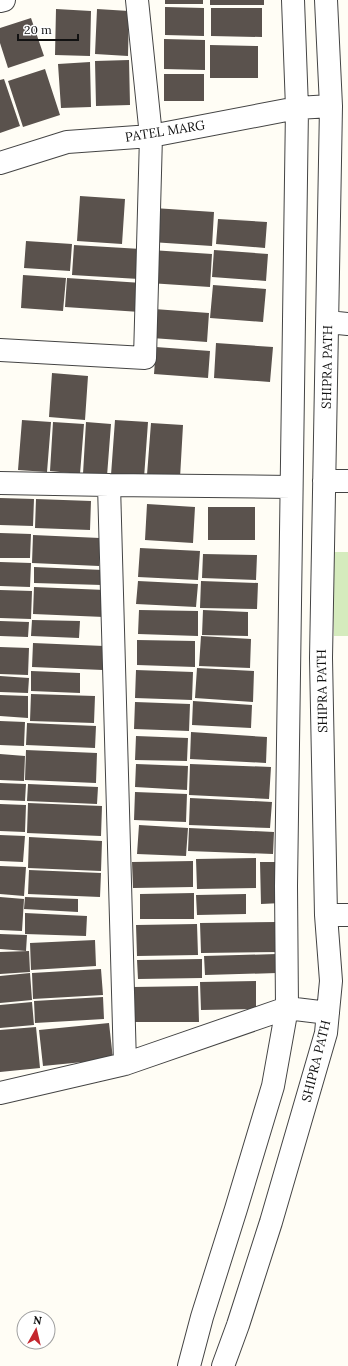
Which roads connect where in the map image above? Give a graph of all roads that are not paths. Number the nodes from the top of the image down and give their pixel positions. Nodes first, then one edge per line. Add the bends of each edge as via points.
1 (4, 0) edge
2 (137, 0) edge
3 (293, 0) edge
4 (326, 0) edge
5 (0, 2) edge
6 (331, 106) junction
7 (297, 108) junction
8 (151, 136) junction
9 (0, 163) edge
10 (338, 323) edge
11 (0, 350) edge
12 (324, 481) junction
13 (348, 481) edge
14 (0, 484) edge
15 (109, 485) junction
16 (291, 487) junction
17 (326, 915) junction
18 (348, 915) edge
19 (287, 1008) junction
20 (328, 1013) junction
21 (125, 1064) junction
22 (0, 1093) edge
23 (189, 1366) edge
24 (223, 1366) edge

1 - 5 street
2 - 8 street
3 - 7 street
4 - 6 street, SHIPRA PATH
6 - 7 street, PATEL MARG
6 - 10 street, SHIPRA PATH
7 - 8 street, PATEL MARG
7 - 16 street
8 - 9 street, PATEL MARG via 68,142
8 - 11 street via 144,358
10 - 12 street, SHIPRA PATH
12 - 13 street
12 - 17 street, SHIPRA PATH via 321,658
14 - 15 street
15 - 16 street
15 - 21 street
16 - 19 street
17 - 18 street
17 - 20 street, SHIPRA PATH via 331,981
19 - 20 street
19 - 21 street
19 - 23 street via 273,1086
20 - 24 street, SHIPRA PATH via 326,1033 271,1222
21 - 22 street

